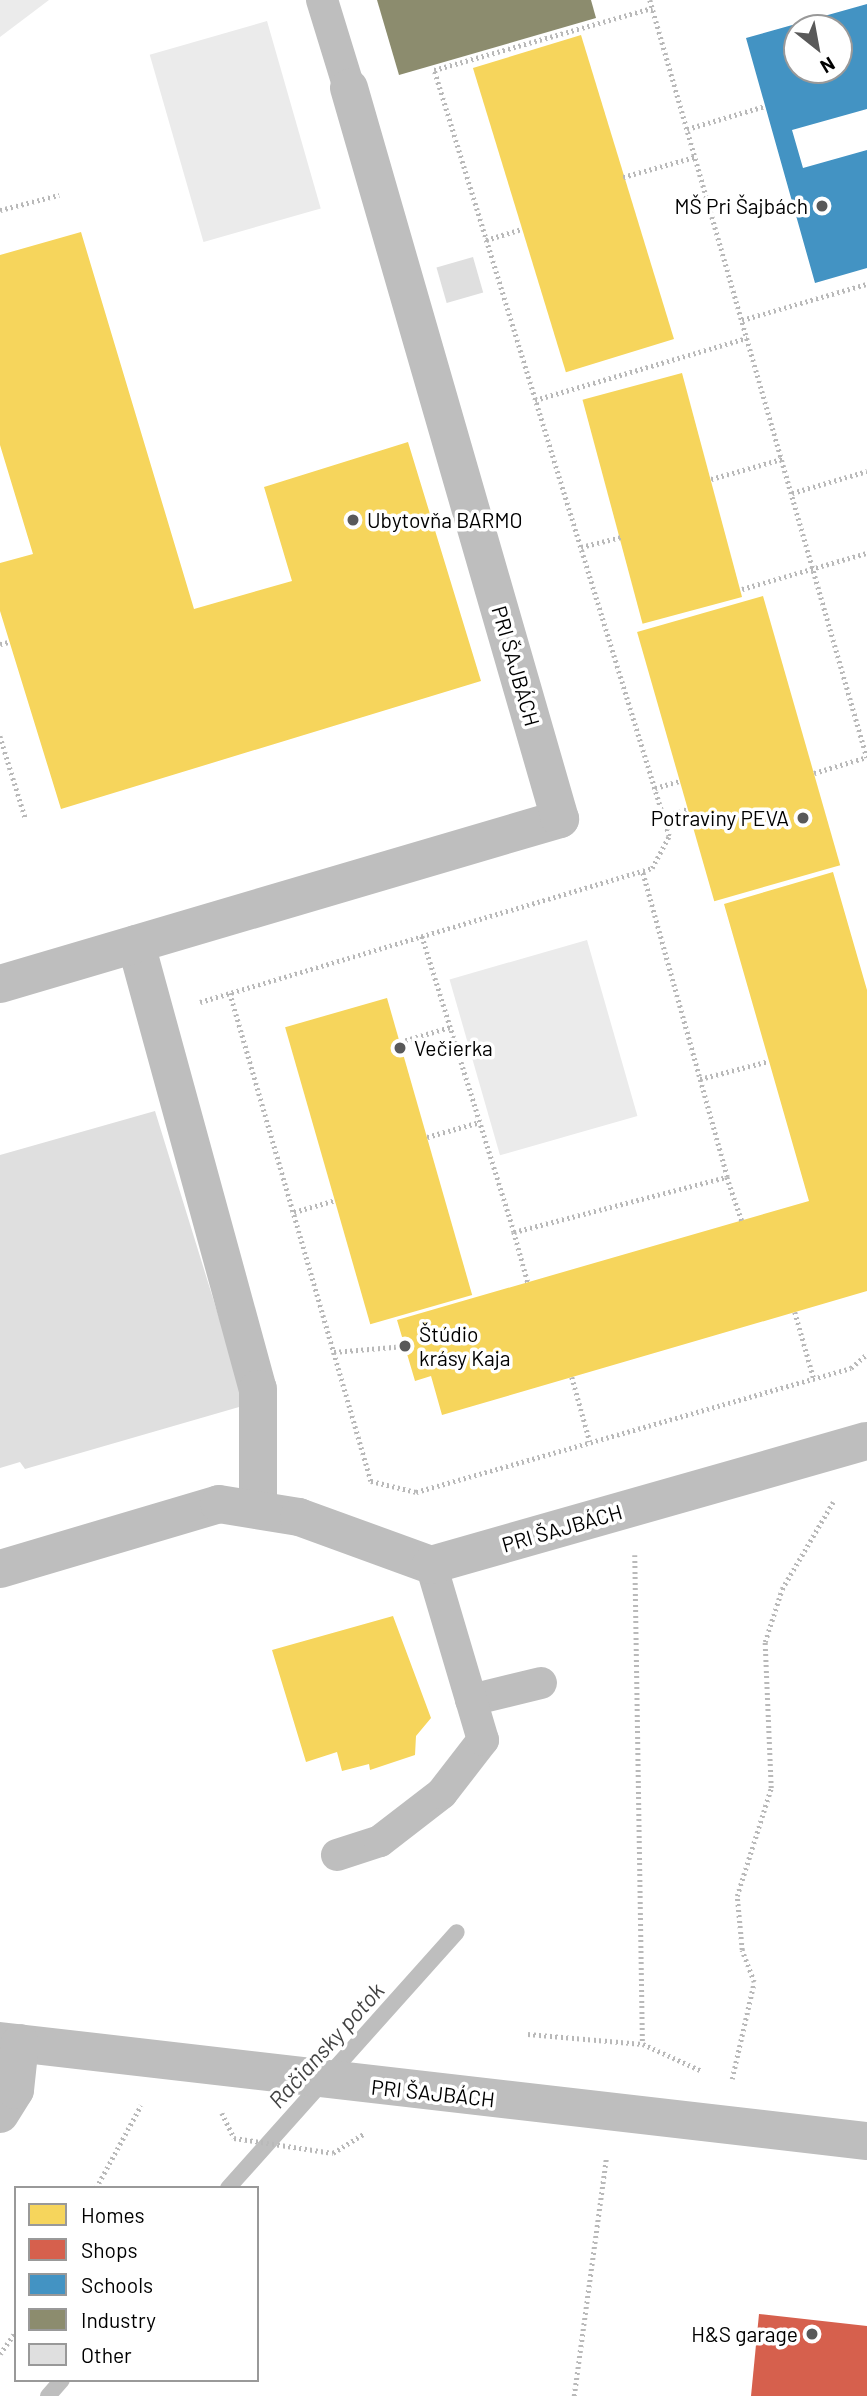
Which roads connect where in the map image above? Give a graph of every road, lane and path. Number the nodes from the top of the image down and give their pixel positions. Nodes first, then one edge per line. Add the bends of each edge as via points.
1 (322, 0) edge
2 (650, 0) edge
3 (349, 88) joint
4 (765, 106) dead end
5 (687, 129) junction
6 (695, 158) junction
7 (623, 177) dead end
8 (59, 195) dead end
9 (0, 210) edge
10 (521, 229) dead end
11 (486, 240) dead end
12 (867, 284) edge
13 (742, 320) junction
14 (747, 338) junction
15 (535, 400) dead end
16 (782, 459) junction
17 (867, 471) edge
18 (711, 479) dead end
19 (792, 493) junction
20 (621, 537) dead end
21 (581, 547) dead end
22 (867, 553) edge
23 (813, 568) junction
24 (742, 589) dead end
25 (9, 642) dead end
26 (0, 645) edge
27 (0, 736) edge
28 (867, 757) edge
29 (814, 773) dead end
30 (680, 781) dead end
31 (655, 788) dead end
32 (687, 809) dead end
33 (663, 816) dead end
34 (25, 817) dead end
35 (642, 871) dead end
36 (422, 936) dead end
37 (136, 944) junction
38 (0, 984) edge
39 (230, 993) dead end
40 (450, 1027) junction
41 (400, 1042) dead end
42 (769, 1061) dead end
43 (700, 1079) junction
44 (480, 1122) junction
45 (427, 1137) dead end
46 (727, 1177) junction
47 (336, 1200) dead end
48 (293, 1212) junction
49 (742, 1221) dead end
50 (514, 1233) junction
51 (528, 1283) dead end
52 (795, 1312) dead end
53 (405, 1346) dead end
54 (334, 1352) junction
55 (867, 1354) edge
56 (572, 1377) dead end
57 (814, 1378) junction
58 (590, 1442) junction
59 (866, 1442) edge
60 (631, 1509) junction
61 (258, 1510) junction
62 (431, 1565) junction
63 (0, 1569) edge
64 (541, 1683) dead end
65 (471, 1700) junction
66 (337, 1855) dead end
67 (10, 2042) edge
68 (643, 2044) dead end
69 (731, 2084) dead end
70 (148, 2092) dead end
71 (219, 2109) dead end
72 (621, 2112) junction
73 (0, 2114) edge
74 (379, 2124) dead end
75 (867, 2141) edge
76 (97, 2186) edge
77 (14, 2334) edge
78 (0, 2354) edge
79 (574, 2396) edge

1 - 3 lane
2 - 5 path
3 - 37 street, PRI ŠAJBÁCH via 560,819
4 - 5 path
5 - 6 path
6 - 7 path
6 - 13 path
8 - 9 path
10 - 11 path
12 - 13 path
13 - 14 path
14 - 15 path
14 - 16 path
16 - 18 path
16 - 19 path
17 - 19 path
19 - 23 path
20 - 21 path
22 - 23 path
23 - 24 path
23 - 28 path
25 - 26 path
27 - 34 path
28 - 29 path
30 - 31 path
32 - 33 path
35 - 43 path
36 - 40 path
37 - 38 street, PRI ŠAJBÁCH
37 - 61 street via 258,1389
39 - 48 path
40 - 41 path
40 - 44 path
42 - 43 path
43 - 46 path
44 - 45 path
44 - 50 path
46 - 49 path
46 - 50 path
47 - 48 path
48 - 54 path
50 - 51 path
52 - 57 path
53 - 54 path
54 - 58 path via 372,1481 416,1492
55 - 57 path via 851,1368
56 - 58 path
57 - 58 path
59 - 60 street, PRI ŠAJBÁCH
59 - 69 path via 782,1589 765,1642 771,1788 737,1896 742,1950 754,1982
60 - 62 street, PRI ŠAJBÁCH
60 - 68 path
61 - 62 street via 299,1517
61 - 63 street via 219,1504
62 - 65 lane
64 - 65 lane
65 - 66 lane via 483,1740 442,1793 380,1840
67 - 72 street, PRI ŠAJBÁCH via 432,2094
67 - 73 street via 15,2090
70 - 76 path
71 - 74 path via 234,2138 333,2153
72 - 75 street, PRI ŠAJBÁCH
72 - 79 path via 608,2142
77 - 78 path

